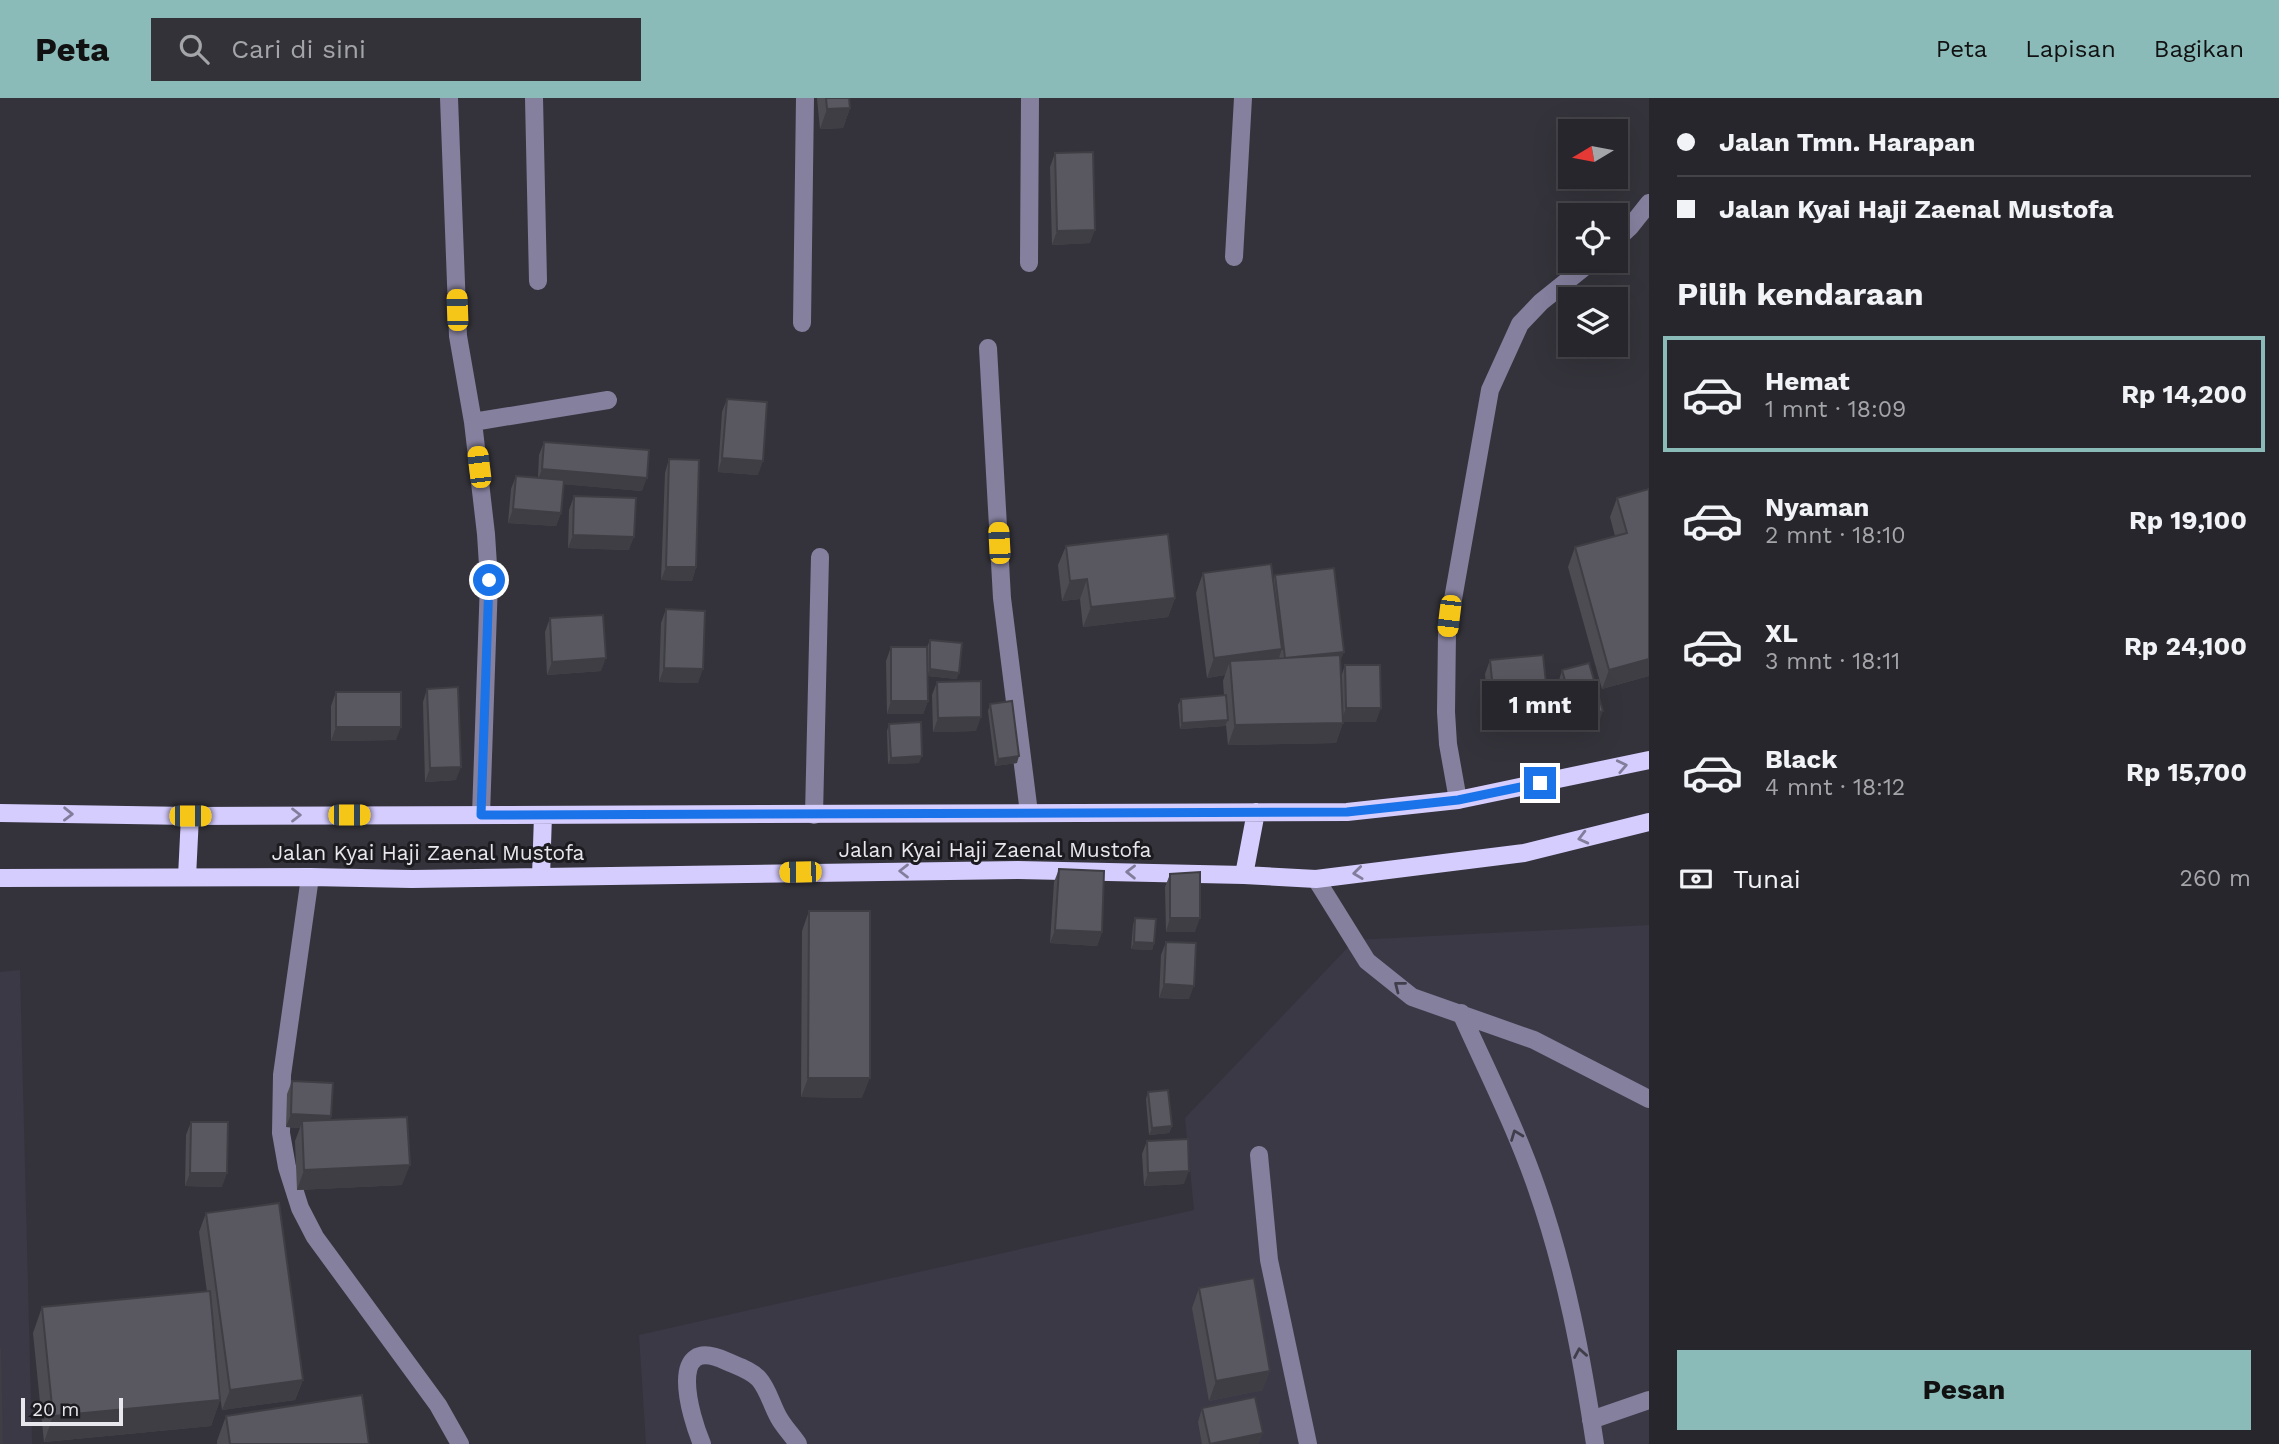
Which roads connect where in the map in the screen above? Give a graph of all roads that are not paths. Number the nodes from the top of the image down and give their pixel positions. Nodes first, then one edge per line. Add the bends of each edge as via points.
1 (449, 98) edge
2 (534, 98) edge
3 (805, 98) edge
4 (1030, 98) edge
5 (1243, 98) edge
6 (1649, 203) edge
7 (1628, 229) edge
8 (1234, 257) dead end
9 (1029, 262) dead end
10 (1577, 273) edge
11 (538, 281) dead end
12 (802, 323) dead end
13 (988, 348) dead end
14 (608, 400) dead end
15 (473, 422) junction
16 (820, 557) dead end
17 (1649, 760) edge
18 (1458, 800) junction
19 (1256, 812) junction
20 (0, 813) edge
21 (1029, 813) junction
22 (543, 814) junction
23 (481, 815) junction
24 (814, 815) junction
25 (190, 816) junction
26 (1649, 822) edge
27 (1244, 875) junction
28 (541, 876) junction
29 (187, 877) junction
30 (310, 877) junction
31 (0, 878) edge
32 (1316, 879) junction
33 (1461, 1013) junction
34 (1649, 1099) edge
35 (1259, 1155) dead end
36 (1649, 1400) edge
37 (1591, 1420) junction
38 (460, 1444) edge
39 (702, 1444) edge
40 (798, 1444) edge
41 (1308, 1444) edge
42 (1595, 1444) edge

1 - 15 street via 458,336
2 - 11 street
3 - 12 street
4 - 9 street
5 - 8 street
6 - 7 street
10 - 18 street via 1520,324 1490,390 1447,633 1448,744
13 - 21 street via 1002,598
14 - 15 street
15 - 23 street via 489,580
16 - 24 street
18 -> 17 main road, Jalan Kyai Haji Zaenal Mustofa
18 - 19 main road, Jalan Kyai Haji Zaenal Mustofa via 1347,812
19 - 21 main road, Jalan Kyai Haji Zaenal Mustofa
19 - 27 main road
20 -> 25 main road, Jalan Kyai Haji Zaenal Mustofa
21 - 24 main road, Jalan Kyai Haji Zaenal Mustofa
22 - 23 main road, Jalan Kyai Haji Zaenal Mustofa
22 - 24 main road, Jalan Kyai Haji Zaenal Mustofa
22 - 28 main road
25 -> 23 main road, Jalan Kyai Haji Zaenal Mustofa
25 - 29 main road
26 -> 32 main road, Jalan Kyai Haji Zaenal Mustofa via 1524,853
27 -> 28 main road, Jalan Kyai Haji Zaenal Mustofa via 1018,870
27 - 32 main road, Jalan Kyai Haji Zaenal Mustofa
28 - 30 main road, Jalan Kyai Haji Zaenal Mustofa
29 - 30 main road, Jalan Kyai Haji Zaenal Mustofa
29 - 31 main road, Jalan Kyai Haji Zaenal Mustofa
30 - 38 street via 282,1075 281,1133 286,1167 315,1237 438,1405
33 -> 32 street via 1412,997 1367,961
33 - 34 street via 1534,1041
37 -> 33 street via 1574,1320 1538,1190 1504,1103
35 - 41 street via 1269,1259
36 - 37 street
37 - 42 street
39 - 40 street via 693,1423 687,1372 697,1355 709,1355 760,1380 779,1419

